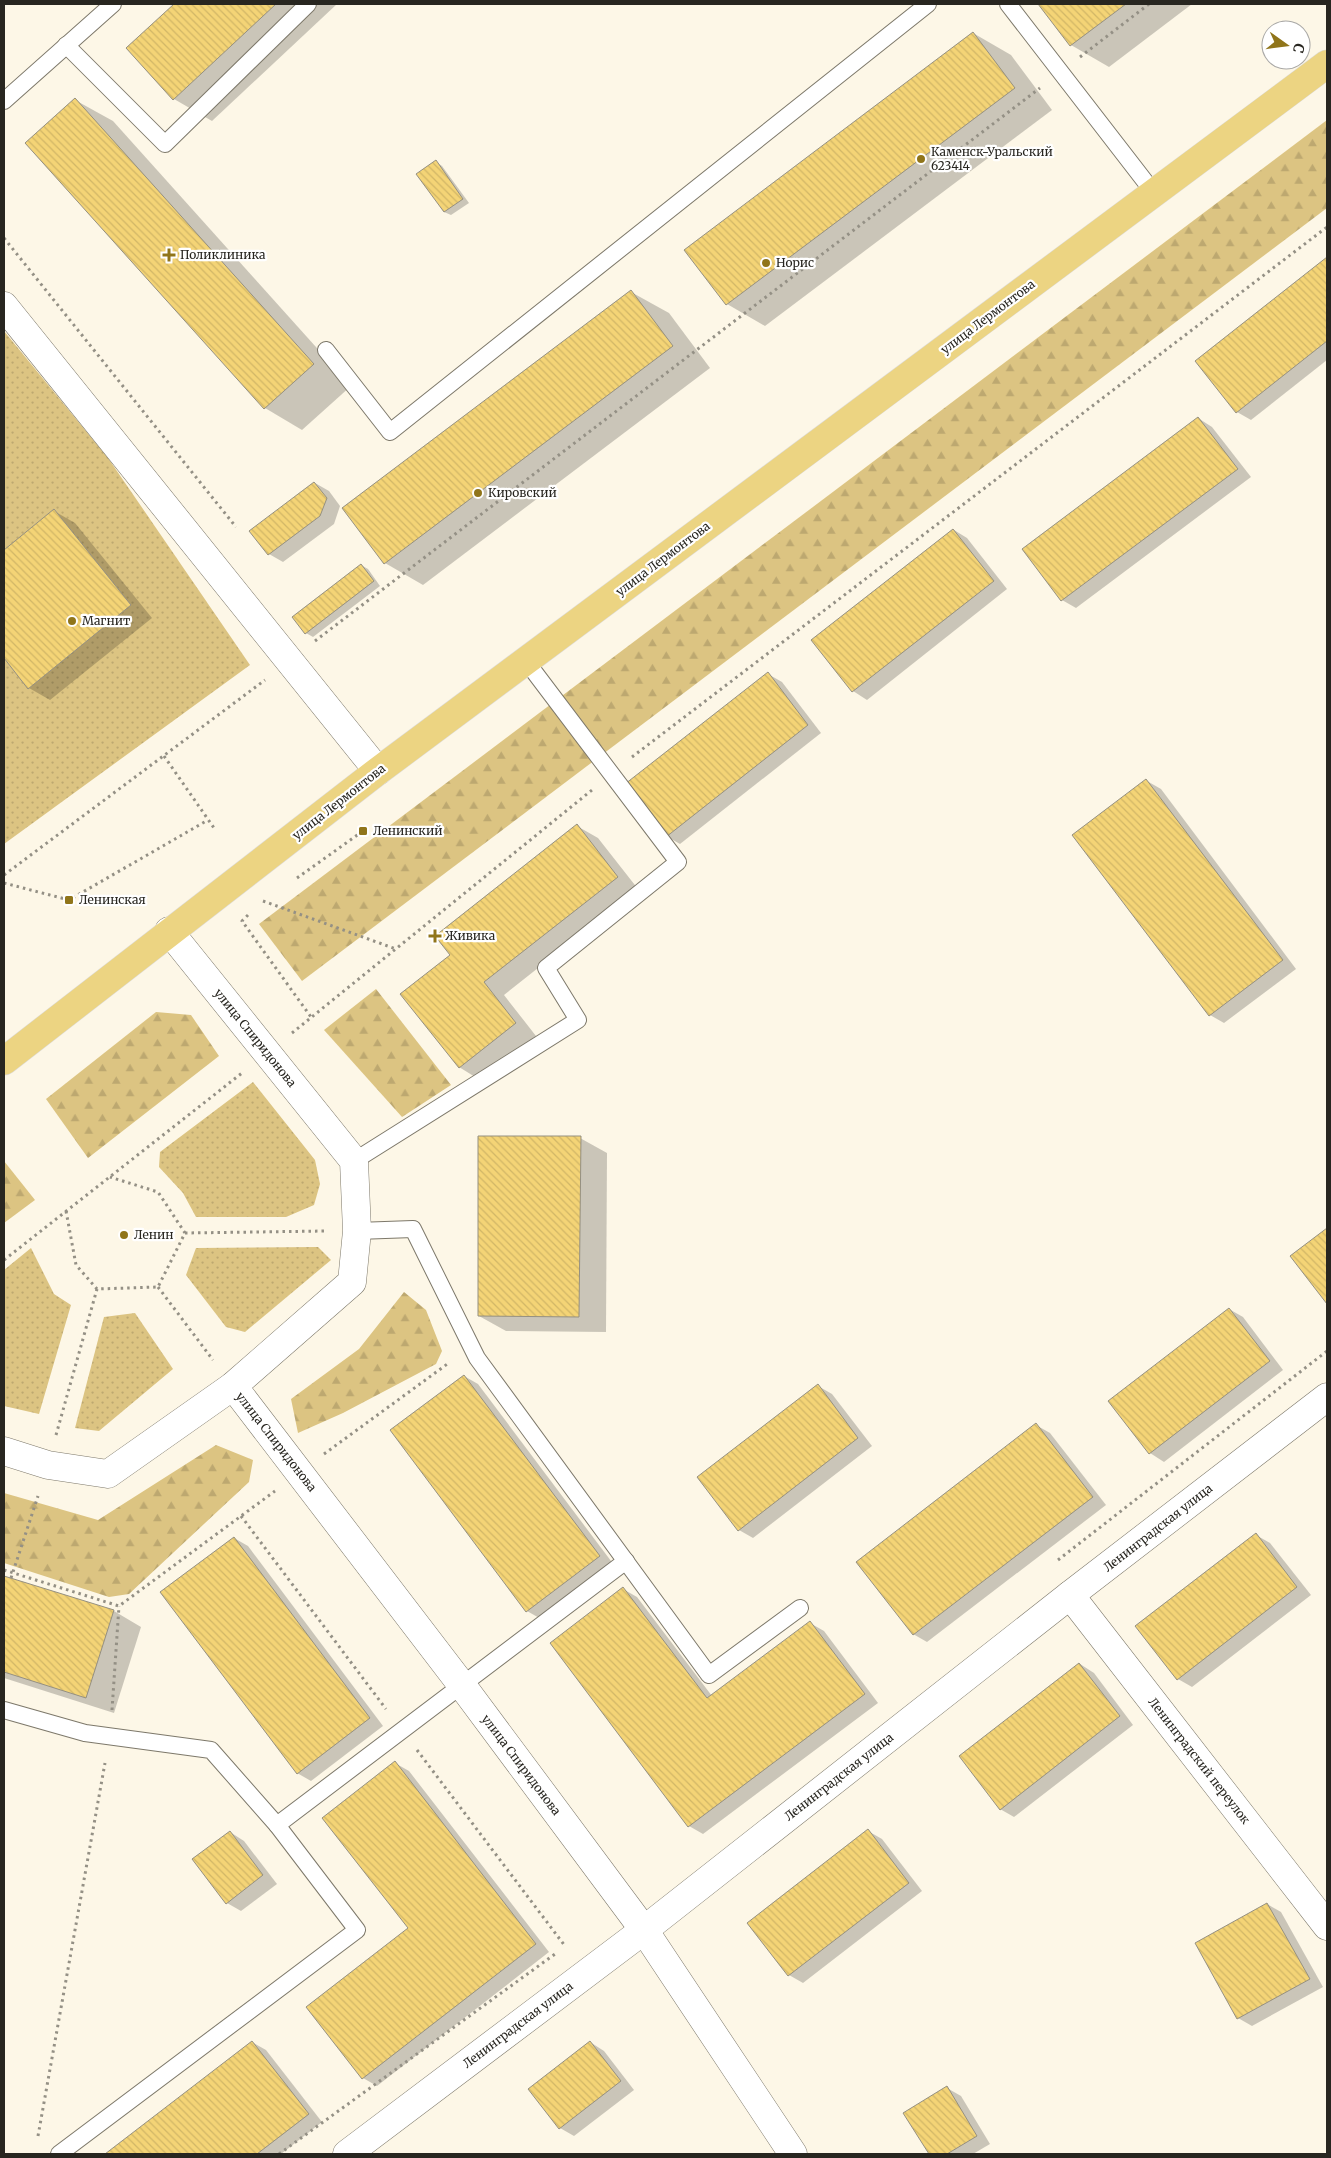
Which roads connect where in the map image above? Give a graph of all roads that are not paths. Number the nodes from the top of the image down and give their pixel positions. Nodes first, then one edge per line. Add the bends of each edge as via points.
1 (113, 4) edge
2 (308, 4) edge
3 (928, 4) edge
4 (1008, 4) edge
5 (66, 45) junction
6 (1327, 64) edge
7 (4, 101) edge
8 (1154, 192) junction
9 (4, 306) edge
10 (326, 350) dead end
11 (526, 661) junction
12 (378, 771) junction
13 (169, 931) junction
14 (4, 1061) edge
15 (354, 1161) junction
16 (357, 1231) junction
17 (233, 1386) junction
18 (1327, 1397) edge
19 (4, 1451) edge
20 (626, 1561) junction
21 (1070, 1595) junction
22 (800, 1608) dead end
23 (461, 1684) junction
24 (4, 1710) edge
25 (277, 1825) junction
26 (1327, 1926) edge
27 (644, 1930) junction
28 (59, 2154) edge
29 (347, 2154) edge
30 (793, 2154) edge

1 - 5 lane
2 - 5 lane via 165,144
3 - 10 lane via 390,432
4 - 8 lane
5 - 7 lane
6 - 8 main road, улица Лермонтова
8 - 11 main road, улица Лермонтова
9 - 12 street
11 - 12 main road, улица Лермонтова
11 - 15 lane via 678,862 546,968 578,1020
12 - 13 main road, улица Лермонтова
13 - 14 main road, улица Лермонтова
13 - 15 street, улица Спиридонова
15 - 16 street, улица Спиридонова
16 - 17 street, улица Спиридонова via 352,1282
16 - 20 lane via 413,1228 477,1358
17 - 19 street, улица Спиридонова via 108,1474 48,1465
17 - 23 street, улица Спиридонова
18 - 21 street, Ленинградская улица
20 - 22 lane via 709,1675
20 - 23 lane
21 - 26 street, Ленинградский переулок
21 - 27 street, Ленинградская улица
23 - 25 lane
23 - 27 street, улица Спиридонова
24 - 25 lane via 85,1733 211,1750
25 - 28 lane via 357,1930
27 - 29 street, Ленинградская улица
27 - 30 street, улица Спиридонова

